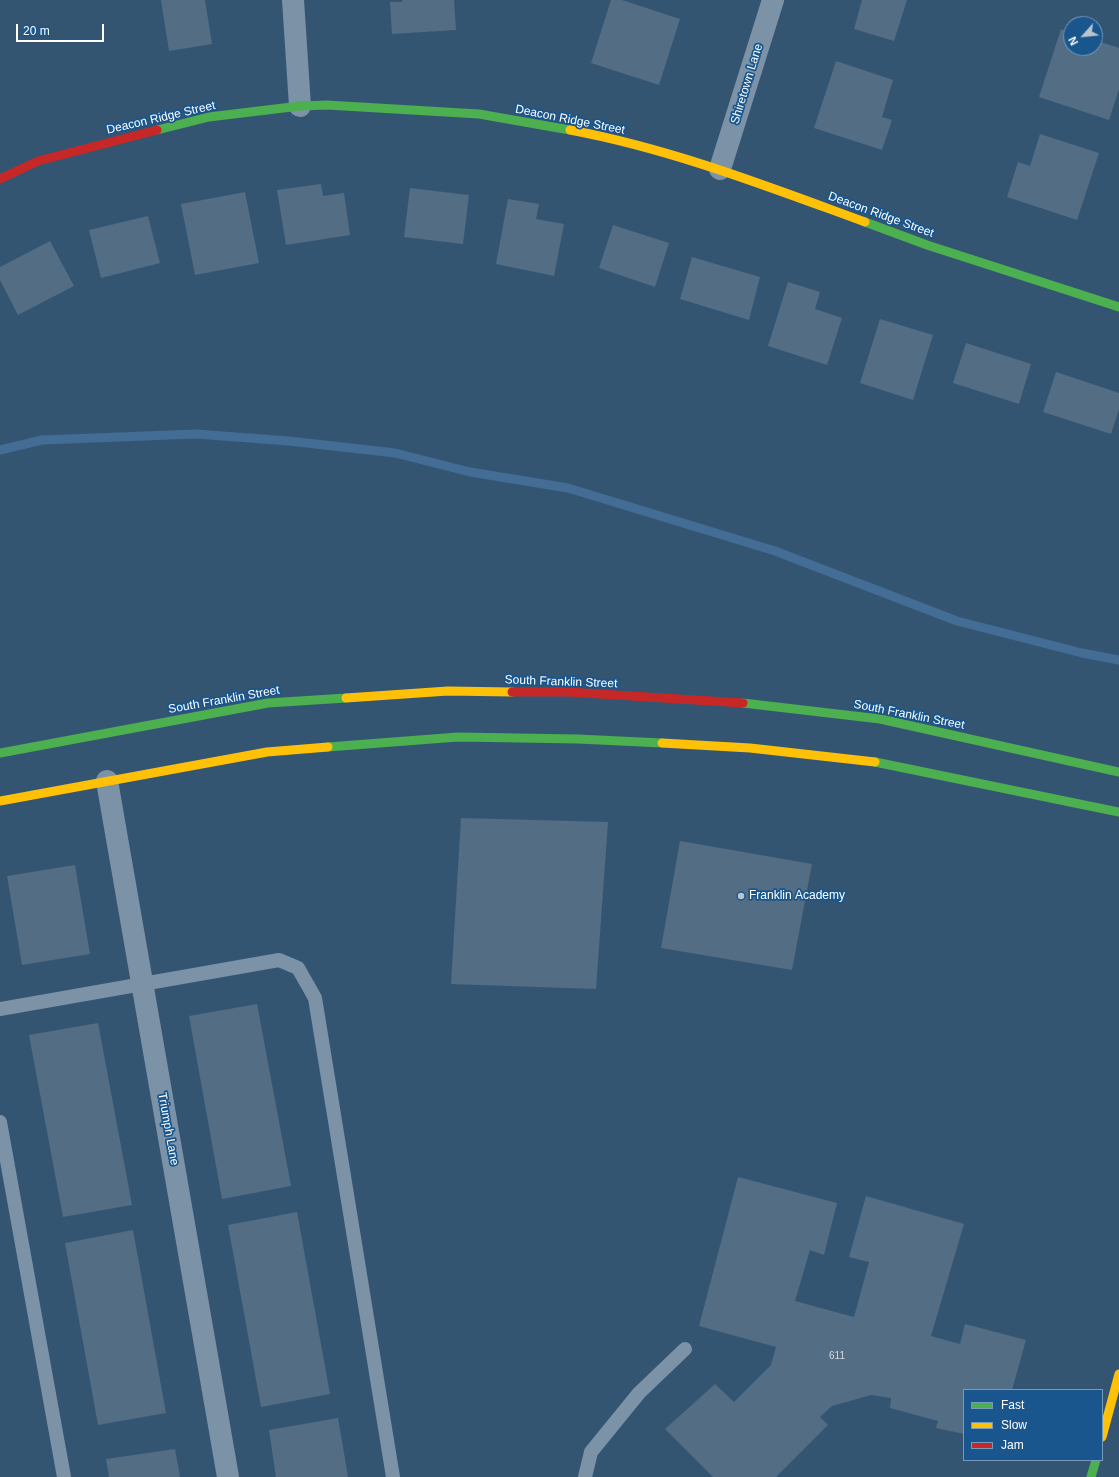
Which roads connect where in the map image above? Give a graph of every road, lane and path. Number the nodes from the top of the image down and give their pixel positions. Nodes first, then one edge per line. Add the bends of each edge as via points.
1 (293, 0) edge
2 (773, 0) edge
3 (300, 106) junction
4 (720, 169) junction
5 (0, 179) edge
6 (1119, 307) edge
7 (0, 753) edge
8 (1119, 772) edge
9 (107, 781) junction
10 (0, 801) edge
11 (1119, 812) edge
12 (143, 982) junction
13 (0, 1009) edge
14 (0, 1122) edge
15 (685, 1349) dead end
16 (1119, 1374) edge
17 (1103, 1433) edge
18 (1096, 1461) edge
19 (64, 1477) edge
20 (228, 1477) edge
21 (393, 1477) edge
22 (585, 1477) edge
23 (1091, 1477) edge

1 - 3 street
2 - 4 street, Shiretown Lane
3 - 4 street, Deacon Ridge Street via 327,105 479,114 596,135
3 - 5 street, Deacon Ridge Street via 209,117 38,161
4 - 6 street, Deacon Ridge Street via 927,245
7 - 8 street, South Franklin Street via 268,703 448,691 568,692 739,702 880,719
9 - 10 street
9 - 11 street via 267,752 458,737 578,739 750,748 882,763
9 - 12 street, Triumph Lane
12 - 13 lane
12 - 20 street, Triumph Lane
12 - 21 lane via 279,960 298,968 315,998
14 - 19 lane
15 - 22 lane via 639,1393 591,1452
16 - 17 street
18 - 23 street

